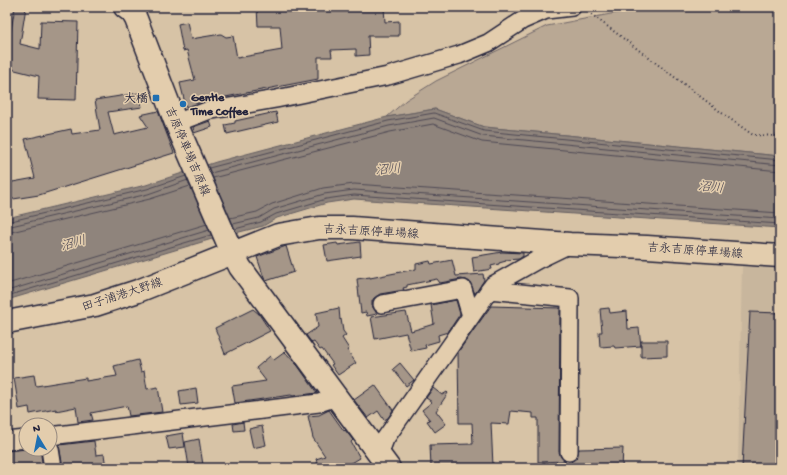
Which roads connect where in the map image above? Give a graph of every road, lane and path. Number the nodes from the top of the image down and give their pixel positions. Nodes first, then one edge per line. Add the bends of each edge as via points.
1 (572, 7) edge
2 (585, 7) edge
3 (130, 9) edge
4 (176, 123) junction
5 (780, 136) edge
6 (570, 244) junction
7 (229, 247) junction
8 (780, 256) edge
9 (489, 290) junction
10 (382, 304) dead end
11 (471, 316) junction
12 (7, 322) edge
13 (334, 393) junction
14 (58, 435) edge
15 (18, 440) edge
16 (7, 441) edge
17 (569, 452) dead end
18 (51, 457) edge
19 (381, 464) edge
20 (52, 468) edge

1 - 4 street via 546,10 523,20 488,43 437,62 388,76 207,111
2 - 5 path via 752,135
3 - 4 main road, 吉原停車場吉原線
4 - 7 main road, 吉原停車場吉原線
6 - 7 main road, 吉永吉原停車場線 via 352,228 319,228
6 - 8 main road, 吉永吉原停車場線
6 - 9 street via 537,260 493,285
7 - 12 main road, 田子浦港大野線 via 138,291 95,305
7 - 13 main road via 247,278
9 - 11 street
9 - 17 street via 570,298
10 - 11 street via 463,289
11 - 19 street via 385,439
13 - 14 street via 328,400 319,403
13 - 19 main road
15 - 16 street
18 - 20 street

